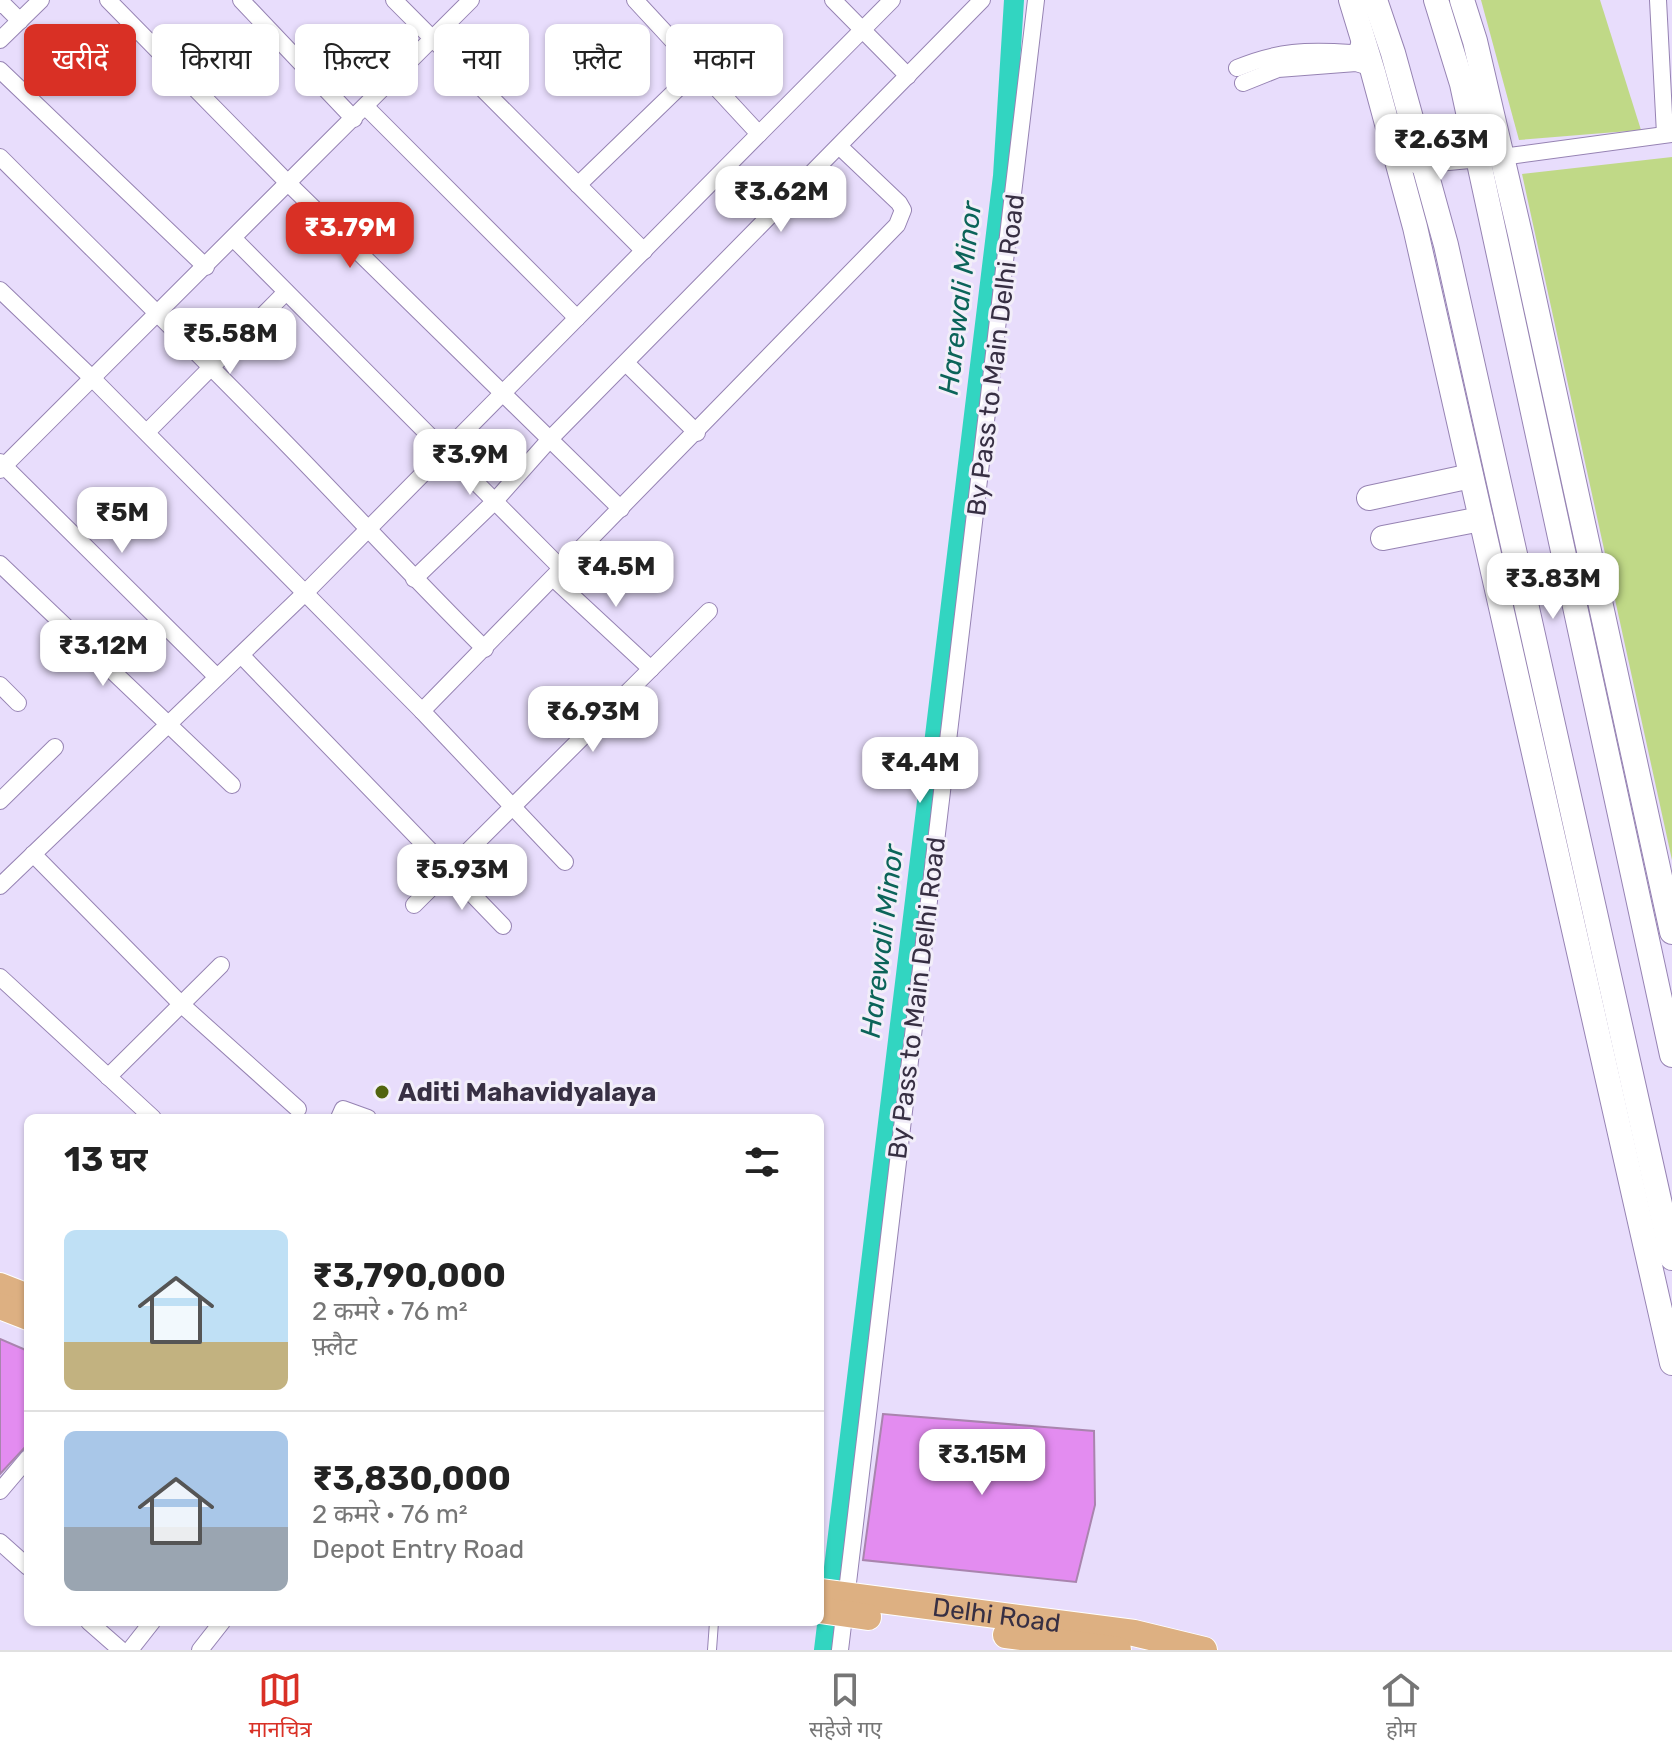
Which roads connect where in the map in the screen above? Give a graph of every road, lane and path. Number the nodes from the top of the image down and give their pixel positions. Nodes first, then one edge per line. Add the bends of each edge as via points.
1 (41, 0) edge
2 (108, 0) edge
3 (241, 0) edge
4 (394, 0) edge
5 (471, 0) edge
6 (635, 0) edge
7 (833, 0) edge
8 (892, 0) edge
9 (982, 0) edge
10 (1036, 0) edge
11 (1351, 0) edge
12 (1375, 0) edge
13 (1436, 0) edge
14 (1462, 0) edge
15 (1658, 0) edge
16 (0, 1) edge
17 (20, 21) junction
18 (863, 30) junction
19 (666, 34) edge
20 (1362, 34) junction
21 (432, 38) junction
22 (0, 40) edge
23 (0, 70) edge
24 (1373, 72) junction
25 (908, 76) junction
26 (670, 96) edge
27 (723, 96) edge
28 (360, 113) junction
29 (759, 134) junction
30 (1669, 134) edge
31 (839, 146) junction
32 (0, 157) edge
33 (1490, 158) junction
34 (1424, 163) junction
35 (1399, 167) junction
36 (288, 183) junction
37 (578, 185) junction
38 (234, 239) junction
39 (644, 251) junction
40 (206, 267) junction
41 (0, 290) edge
42 (286, 292) junction
43 (159, 314) junction
44 (577, 318) junction
45 (626, 363) junction
46 (211, 366) junction
47 (93, 379) junction
48 (502, 392) junction
49 (147, 432) junction
50 (697, 433) junction
51 (550, 439) junction
52 (444, 452) junction
53 (1, 466) edge
54 (1471, 476) junction
55 (1369, 498) dead end
56 (494, 502) junction
57 (621, 509) junction
58 (1481, 519) junction
59 (368, 529) junction
60 (1383, 538) dead end
61 (0, 564) edge
62 (559, 574) junction
63 (414, 579) junction
64 (306, 592) junction
65 (709, 611) dead end
66 (485, 649) junction
67 (241, 655) junction
68 (651, 669) junction
69 (217, 677) junction
70 (0, 685) edge
71 (18, 703) dead end
72 (422, 711) junction
73 (169, 723) junction
74 (55, 747) dead end
75 (232, 785) dead end
76 (0, 801) edge
77 (514, 805) junction
78 (33, 854) junction
79 (565, 862) dead end
80 (449, 870) junction
81 (0, 886) edge
82 (414, 905) dead end
83 (503, 926) dead end
84 (1672, 932) edge
85 (221, 965) dead end
86 (0, 977) edge
87 (182, 1005) junction
88 (1672, 1055) edge
89 (108, 1077) junction
90 (298, 1109) dead end
91 (149, 1114) edge
92 (341, 1114) edge
93 (357, 1114) edge
94 (1672, 1258) edge
95 (0, 1286) edge
96 (24, 1295) edge
97 (0, 1306) edge
98 (24, 1315) edge
99 (1672, 1363) edge
100 (24, 1463) edge
101 (0, 1491) edge
102 (0, 1542) edge
103 (24, 1563) edge
104 (833, 1603) edge
105 (94, 1626) edge
106 (149, 1626) edge
107 (219, 1626) edge
108 (714, 1626) edge
109 (1080, 1636) junction
110 (1190, 1648) edge
111 (121, 1650) edge
112 (130, 1650) edge
113 (200, 1650) edge
114 (712, 1650) edge
115 (840, 1650) edge
116 (1118, 1650) edge

1 - 17 street
2 - 36 street
3 - 28 street
4 - 21 street
5 - 21 street
6 - 19 street
7 - 18 street
8 - 18 street
9 - 25 street
10 - 104 street, By Pass to Main Delhi Road
11 - 20 main road
12 - 34 main road
13 - 33 main road
14 - 33 main road via 1475,41
15 - 30 street
16 - 17 street
17 - 22 street
18 - 25 street
18 - 29 street
20 - 24 main road
20 - 24 street via 1357,51 1270,55 1240,76 1356,63
21 - 28 street
21 - 37 street
23 - 40 street
24 - 35 main road
25 - 31 street
26 - 37 street
27 - 29 street
28 - 36 street
28 - 44 street
29 - 39 street
30 - 33 street
31 - 45 street
31 - 50 street via 899,203 902,217
32 - 43 street
33 - 34 street
33 - 84 main road
33 - 88 main road
34 - 35 street
34 - 94 main road
35 - 54 main road
36 - 38 street
36 - 48 street
37 - 39 street
38 - 40 street
38 - 42 street
39 - 44 street
40 - 43 street
41 - 47 street
42 - 46 street
42 - 52 street
43 - 46 street
43 - 47 street
44 - 48 street
45 - 50 street
45 - 51 street
46 - 49 street
46 - 59 street
47 - 49 street
47 - 53 street
48 - 51 street
48 - 52 street
49 - 64 street
50 - 57 street
51 - 56 street
51 - 57 street
52 - 56 street
52 - 59 street
53 - 69 street
54 - 55 main road
54 - 58 main road
56 - 62 street
56 - 63 street
57 - 62 street
58 - 60 main road
58 - 99 main road
59 - 63 street
59 - 64 street
61 - 73 street
62 - 66 street
62 - 68 street
63 - 66 street
64 - 67 street
64 - 72 street
65 - 68 street
66 - 72 street
67 - 69 street
67 - 80 street
68 - 77 street
69 - 73 street
70 - 71 street
72 - 77 street
73 - 75 street
73 - 78 street
74 - 76 street
77 - 79 street
77 - 80 street
78 - 81 street
78 - 87 street
80 - 82 street
80 - 83 street
85 - 87 street
86 - 89 street
87 - 89 street
87 - 90 street
89 - 91 street
92 - 93 street via 343,1109
95 - 96 main road
97 - 98 main road
100 - 101 street
102 - 103 street
104 - 109 main road
104 - 115 street, By Pass to Main Delhi Road
105 - 111 street
106 - 112 street
107 - 113 street
108 - 114 lane
109 - 110 main road, Delhi Road via 1134,1633
109 - 116 main road

